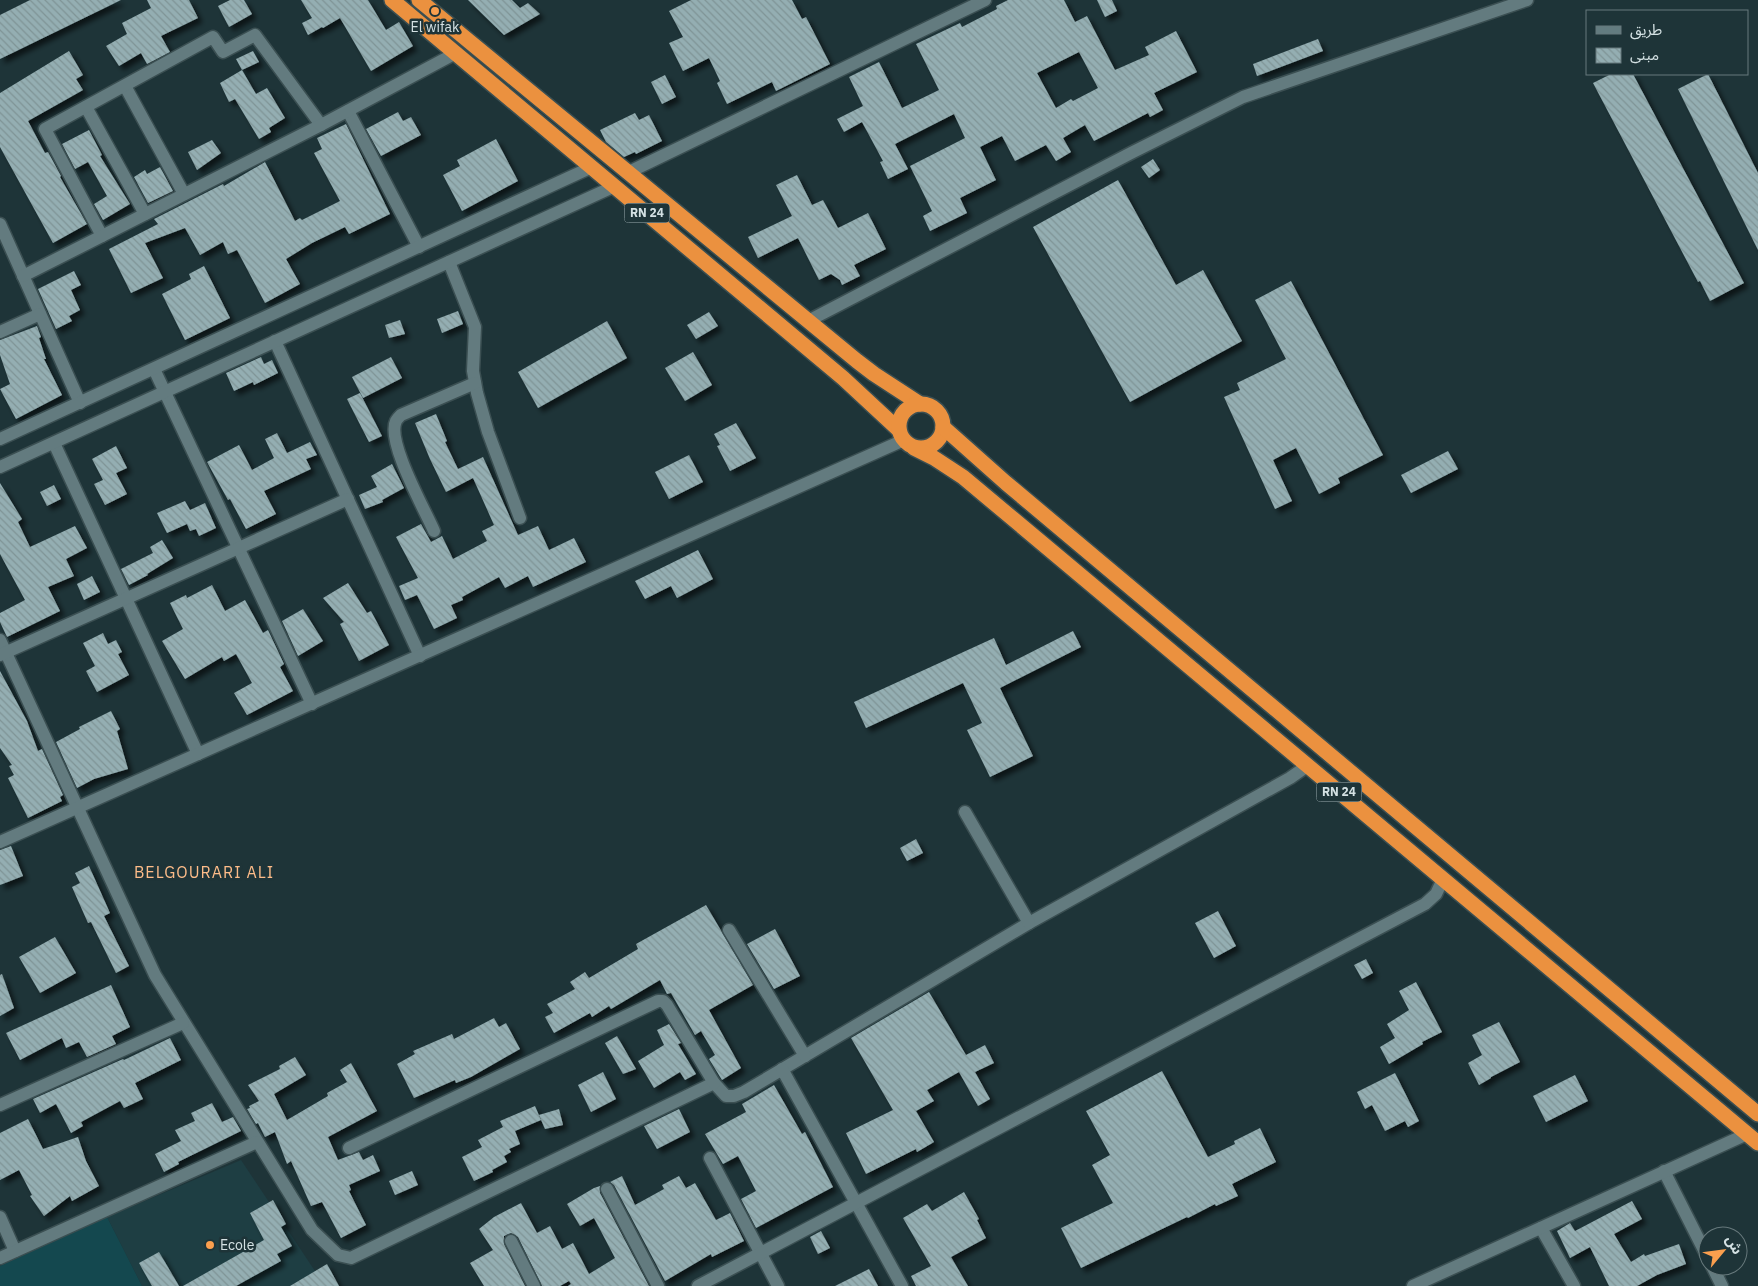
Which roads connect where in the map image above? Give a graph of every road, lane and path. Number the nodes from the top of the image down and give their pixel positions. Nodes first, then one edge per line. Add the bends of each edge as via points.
1 (392, 0) edge
2 (419, 0) edge
3 (985, 0) edge
4 (1527, 0) edge
5 (456, 54) junction
6 (125, 86) junction
7 (86, 107) junction
8 (348, 111) junction
9 (321, 125) junction
10 (592, 167) junction
11 (627, 173) junction
12 (615, 186) junction
13 (184, 194) junction
14 (145, 214) junction
15 (0, 224) edge
16 (102, 236) junction
17 (3, 237) edge
18 (419, 247) junction
19 (449, 262) junction
20 (23, 276) junction
21 (40, 314) junction
22 (808, 321) junction
23 (0, 332) edge
24 (275, 342) junction
25 (154, 368) junction
26 (475, 383) junction
27 (165, 392) junction
28 (80, 403) junction
29 (920, 404) junction
30 (943, 426) junction
31 (0, 439) edge
32 (906, 439) junction
33 (54, 443) junction
34 (0, 467) edge
35 (348, 499) junction
36 (520, 518) dead end
37 (434, 531) dead end
38 (239, 548) junction
39 (126, 598) junction
40 (0, 640) edge
41 (3, 653) edge
42 (420, 656) junction
43 (312, 704) junction
44 (198, 754) junction
45 (1307, 766) junction
46 (78, 808) junction
47 (965, 812) dead end
48 (0, 842) edge
49 (1443, 879) junction
50 (1029, 923) junction
51 (729, 930) dead end
52 (183, 1023) junction
53 (805, 1056) junction
54 (782, 1069) junction
55 (714, 1083) junction
56 (0, 1105) edge
57 (1758, 1114) edge
58 (1753, 1138) edge
59 (257, 1142) junction
60 (348, 1148) dead end
61 (710, 1158) dead end
62 (1664, 1172) junction
63 (607, 1189) dead end
64 (856, 1203) junction
65 (0, 1216) edge
66 (1541, 1228) junction
67 (1698, 1238) edge
68 (511, 1242) dead end
69 (15, 1250) junction
70 (761, 1253) junction
71 (0, 1258) edge
72 (534, 1286) edge
73 (658, 1286) edge
74 (698, 1286) edge
75 (778, 1286) edge
76 (902, 1286) edge
77 (1413, 1286) edge
78 (1574, 1286) edge

1 - 5 highway, RN 24
2 - 11 highway, RN 24
3 - 11 street
4 - 22 street via 1243,97
5 - 8 street
5 - 10 highway, RN 24
6 - 7 street
6 - 9 street via 213,37 223,52 255,36
6 - 13 street
7 - 14 street
7 - 16 street via 46,129
8 - 9 street
8 - 18 street
9 - 13 street
10 - 12 highway, RN 24
10 - 18 street
11 - 22 highway, RN 24
12 - 19 street
12 - 32 highway, RN 24 via 843,378
13 - 14 street
14 - 16 street
15 - 17 street
16 - 20 street
17 - 20 street
18 - 25 street
19 - 24 street
19 - 26 street via 475,327
20 - 21 street
21 - 23 street
21 - 28 street
22 - 29 highway, RN 24 via 874,374
24 - 27 street
24 - 35 street
25 - 27 street
25 - 28 street
26 - 36 street via 488,432
26 - 37 street via 396,420 394,431 400,456
27 - 33 street
27 - 38 street
28 - 31 street
29 - 30 highway via 934,408
29 - 32 highway via 902,415 899,422
30 - 32 highway via 942,433 928,447
30 - 57 highway, RN 24 via 1021,496
32 - 42 street
32 - 45 highway, RN 24 via 963,477
33 - 34 street
33 - 39 street
35 - 38 street
35 - 42 street
38 - 39 street
38 - 43 street
39 - 41 street
39 - 44 street
40 - 41 street
41 - 46 street
42 - 43 street
43 - 44 street
44 - 46 street
45 - 49 highway, RN 24
45 - 50 street
46 - 48 street
46 - 52 street via 155,975
47 - 50 street
49 - 58 highway, RN 24
49 - 64 street via 1436,894 1425,904
50 - 53 street
51 - 53 street
52 - 56 street
52 - 59 street
53 - 54 street
54 - 55 street via 734,1096 726,1096
54 - 64 street
55 - 59 street via 351,1258 338,1255 312,1230
55 - 60 street via 667,1005 658,1001
58 - 62 street
59 - 69 street
61 - 70 street
62 - 66 street
62 - 67 street
63 - 73 street
64 - 70 street
64 - 76 street
65 - 69 street
66 - 77 street
66 - 78 street
68 - 72 street
69 - 71 street
70 - 74 street
70 - 75 street

